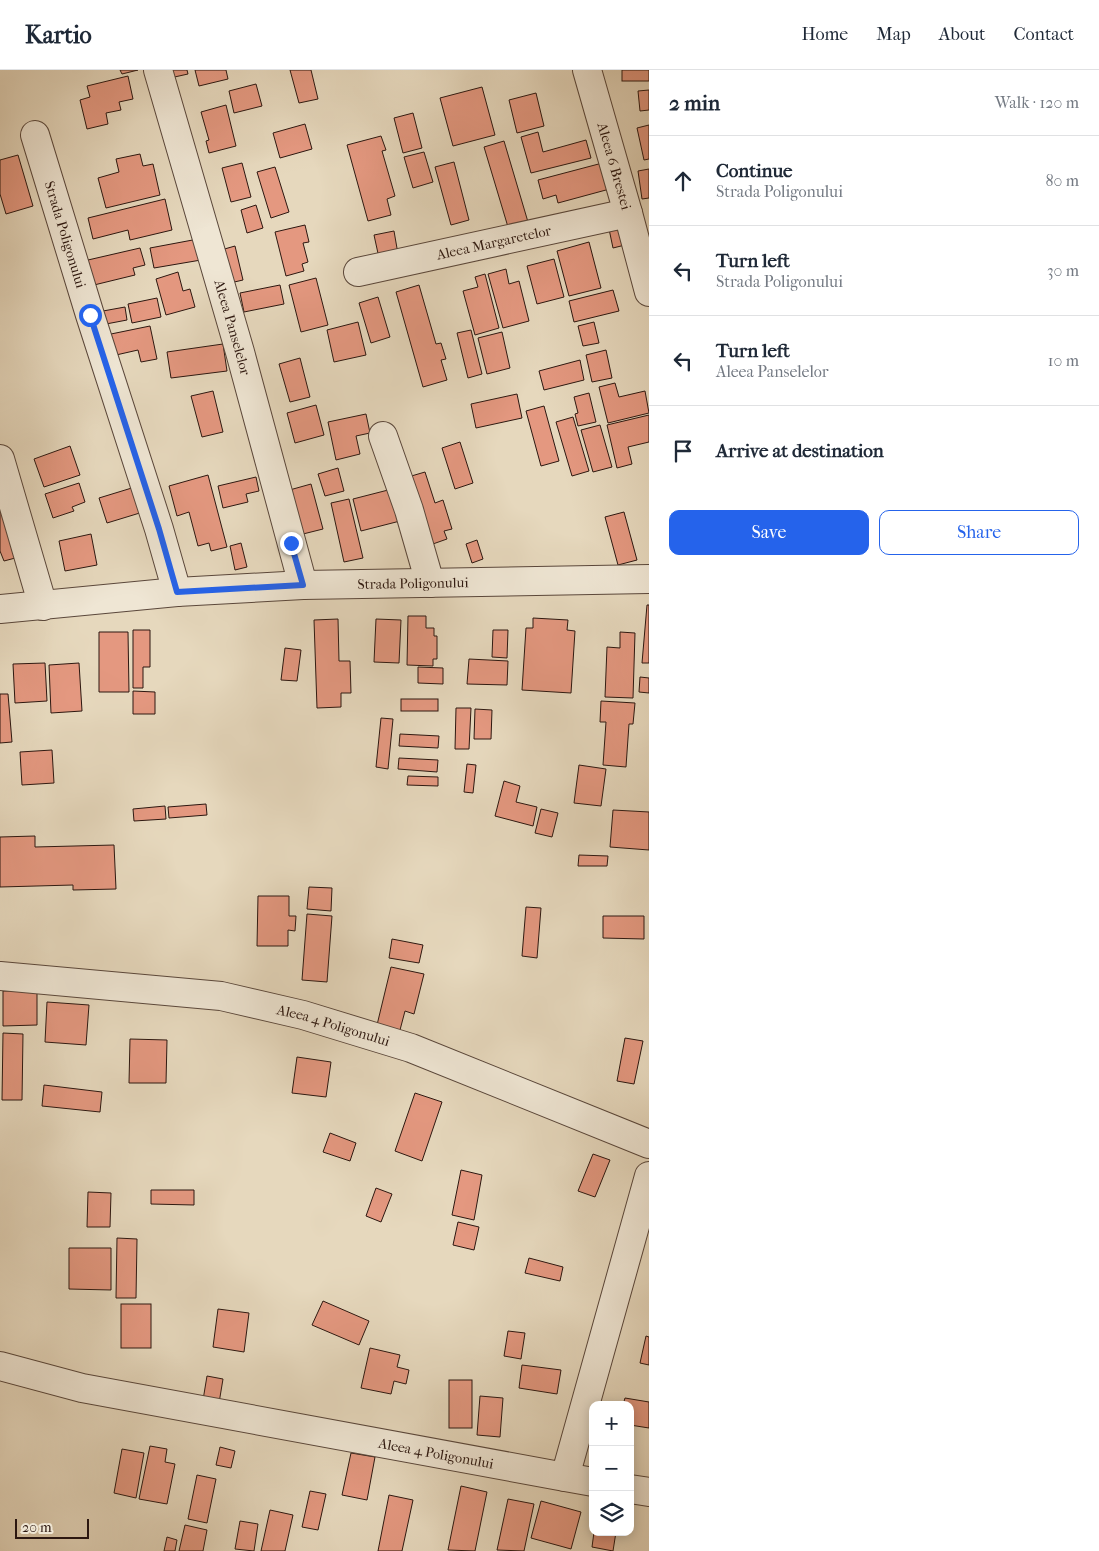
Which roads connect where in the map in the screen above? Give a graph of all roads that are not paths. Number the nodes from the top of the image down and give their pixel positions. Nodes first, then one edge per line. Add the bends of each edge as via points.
1 (158, 70) edge
2 (587, 70) edge
3 (35, 135) dead end
4 (628, 213) junction
5 (358, 272) dead end
6 (649, 292) edge
7 (383, 436) dead end
8 (0, 458) edge
9 (649, 580) edge
10 (430, 584) junction
11 (303, 585) junction
12 (177, 592) junction
13 (43, 606) junction
14 (0, 609) edge
15 (0, 976) edge
16 (649, 1144) edge
17 (649, 1176) edge
18 (0, 1366) edge
19 (565, 1477) junction
20 (589, 1481) edge
21 (634, 1490) edge
22 (649, 1492) edge

1 - 11 street, Aleea Panselelor via 240,352
2 - 4 street, Aleea 6 Brestei
3 - 12 street, Strada Poligonului
4 - 5 street, Aleea Margaretelor
4 - 6 street, Aleea 6 Brestei
7 - 10 street
8 - 13 street
9 - 10 street, Strada Poligonului
10 - 11 street, Strada Poligonului
11 - 12 street, Strada Poligonului
12 - 13 street, Strada Poligonului
13 - 14 street, Strada Poligonului
15 - 16 street, Aleea 4 Poligonului via 221,996 303,1015 411,1048
17 - 19 street
18 - 19 street, Aleea 4 Poligonului via 82,1388
19 - 20 street, Aleea 4 Poligonului
21 - 22 street

